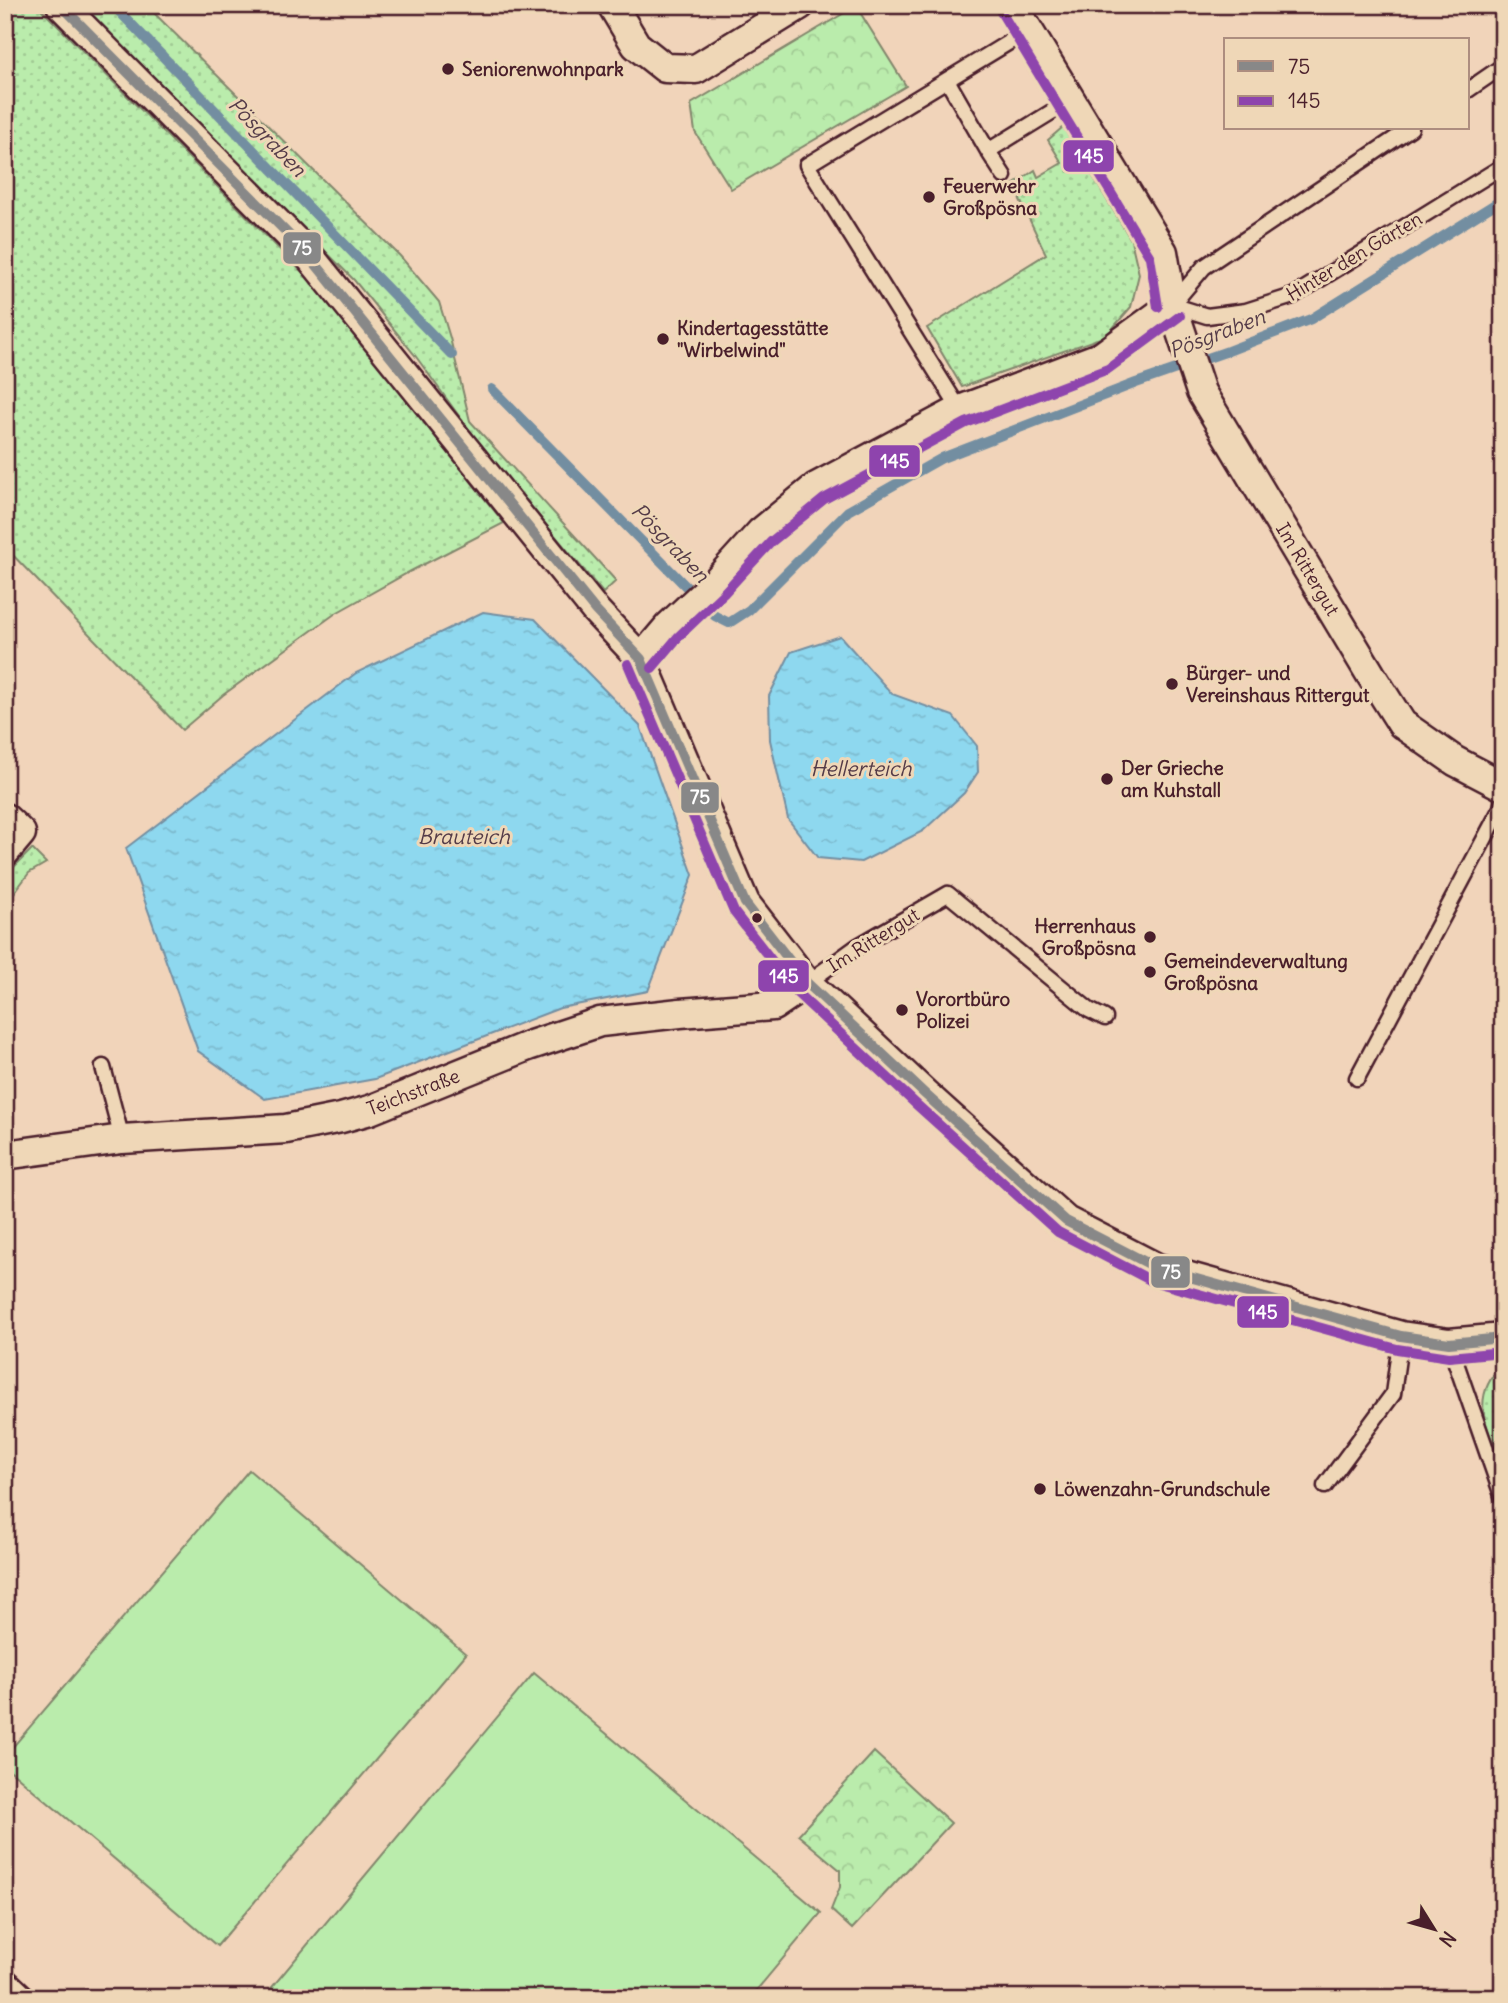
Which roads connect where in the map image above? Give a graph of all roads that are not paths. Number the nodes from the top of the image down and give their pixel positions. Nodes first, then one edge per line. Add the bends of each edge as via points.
1 (61, 5) edge
2 (612, 5) edge
3 (800, 5) edge
4 (1013, 5) edge
5 (1029, 30) junction
6 (1503, 66) edge
7 (947, 80) junction
8 (1470, 89) edge
9 (1071, 100) junction
10 (1408, 130) edge
11 (988, 151) junction
12 (1503, 166) edge
13 (1004, 176) dead end
14 (1172, 305) junction
15 (960, 410) junction
16 (641, 659) junction
17 (1503, 786) edge
18 (1503, 800) edge
19 (5, 818) edge
20 (5, 852) edge
21 (807, 984) junction
22 (1105, 1018) dead end
23 (103, 1067) dead end
24 (1357, 1079) dead end
25 (122, 1139) junction
26 (5, 1154) edge
27 (1401, 1336) junction
28 (1503, 1338) edge
29 (1449, 1343) junction
30 (1325, 1486) dead end
31 (1503, 1498) edge
32 (5, 1984) edge
33 (20, 1998) edge

1 - 16 street via 306,252 595,610
2 - 3 street via 636,45 665,68 696,69
4 - 5 street, Im Rittergut
5 - 7 lane
5 - 9 street, Im Rittergut
6 - 8 lane
7 - 11 lane
7 - 15 lane via 807,165
9 - 11 lane
9 - 14 street, Im Rittergut via 1163,251
10 - 14 lane via 1204,267
11 - 13 lane
12 - 14 lane, Hinter den Gärten via 1293,296 1246,311 1207,316
14 - 15 street via 1101,356
14 - 17 street, Im Rittergut via 1201,392 1402,724 1455,761
15 - 16 street via 816,487 761,532
16 - 21 street via 745,903
18 - 24 lane
19 - 20 street via 21,833
21 - 22 lane, Im Rittergut via 858,946 948,894 1089,1010
21 - 25 street, Teichstraße via 773,1006 600,1022 341,1118 286,1129
21 - 27 street via 1066,1221 1157,1268
23 - 25 lane
25 - 26 street, Teichstraße
27 - 29 street
27 - 30 lane via 1393,1394
28 - 29 street
29 - 31 lane
32 - 33 street

